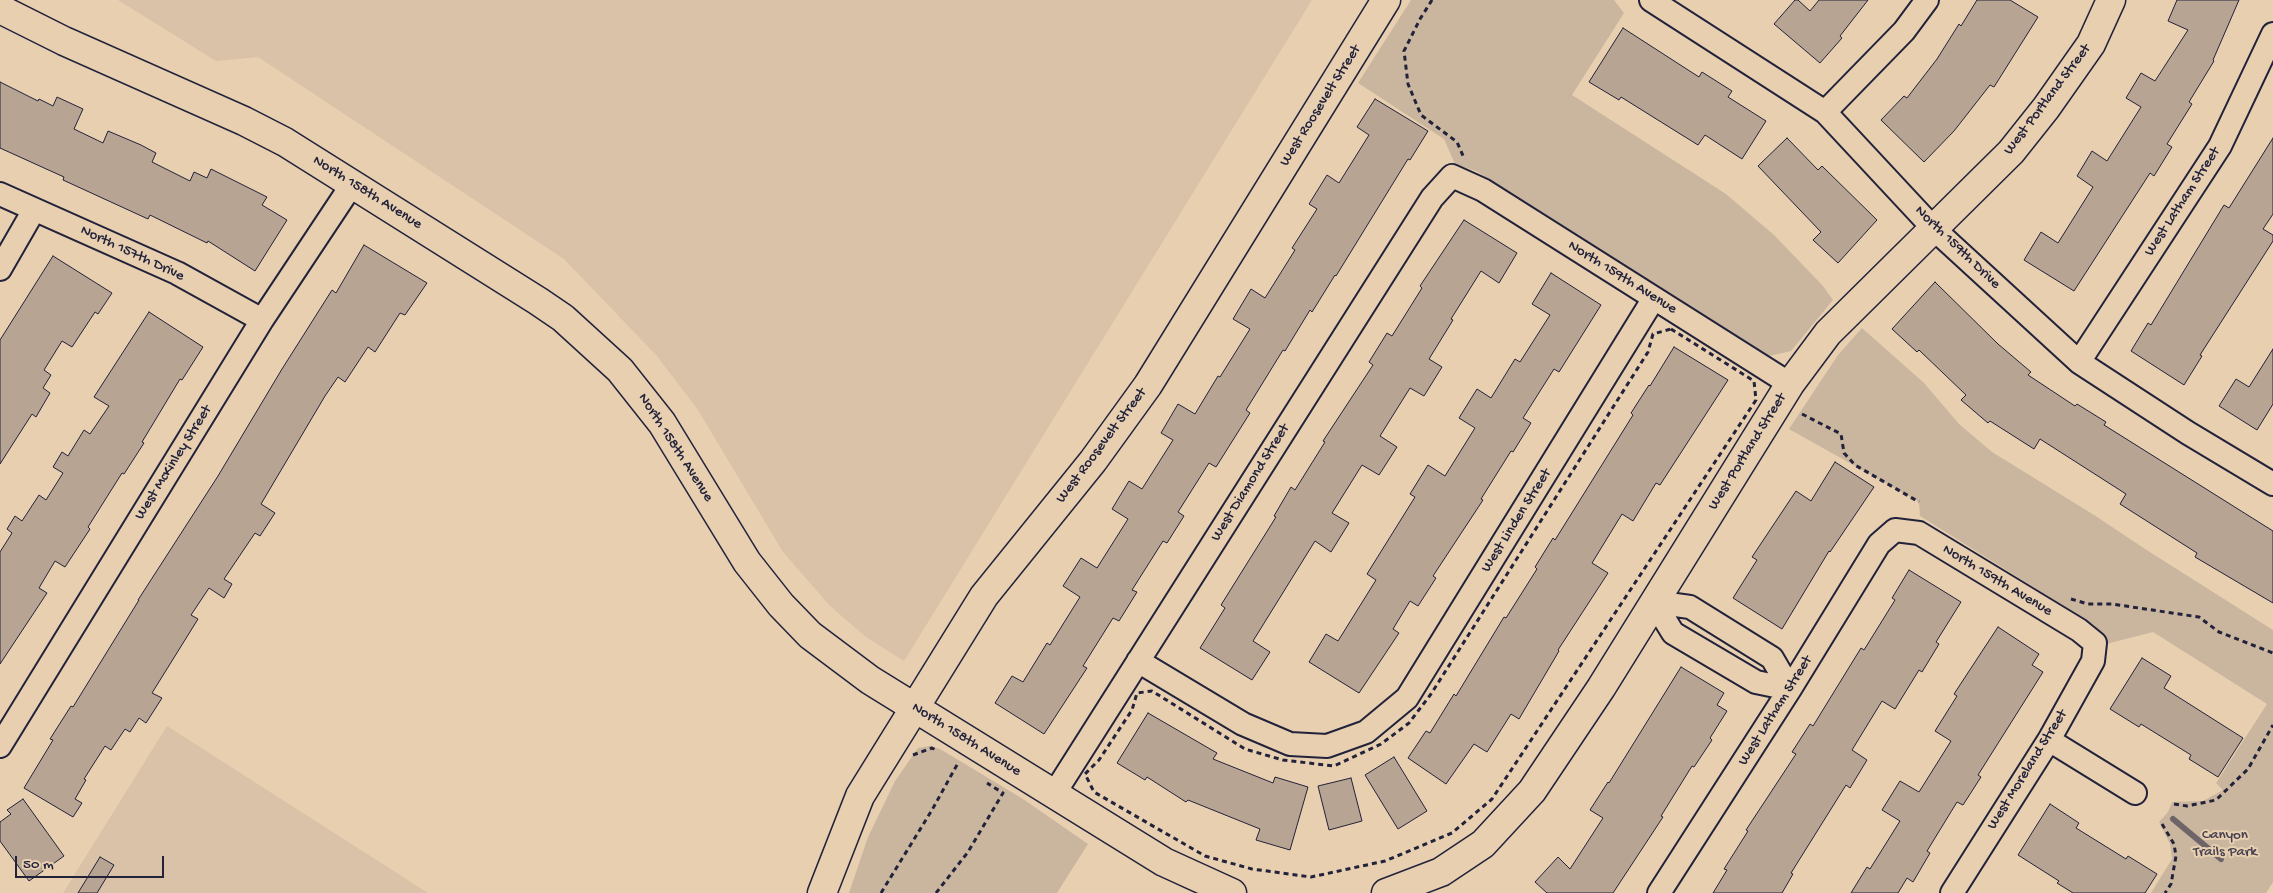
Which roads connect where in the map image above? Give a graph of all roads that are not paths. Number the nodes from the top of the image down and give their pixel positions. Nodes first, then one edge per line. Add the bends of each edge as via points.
1 (1386, 0) edge
2 (1651, 0) edge
3 (1926, 0) edge
4 (2111, 0) edge
5 (0, 9) edge
6 (2273, 34) edge
7 (1825, 112) junction
8 (1459, 170) joint
9 (353, 183) junction
10 (0, 194) edge
11 (34, 210) junction
12 (1934, 229) junction
13 (0, 269) edge
14 (1654, 298) junction
15 (262, 320) junction
16 (2078, 362) junction
17 (1790, 384) junction
18 (2273, 484) edge
19 (1894, 530) joint
20 (1654, 602) junction
21 (2095, 643) joint
22 (1138, 661) junction
23 (1790, 689) junction
24 (914, 708) junction
25 (2049, 740) junction
26 (0, 746) edge
27 (2135, 793) dead end
28 (1054, 794) junction
29 (1200, 887) edge
30 (822, 893) edge
31 (1232, 893) edge
32 (1386, 893) edge
33 (1659, 893) edge
34 (1952, 893) edge

1 - 24 street, West Roosevelt Street via 1148,385 1093,461 984,596
2 - 7 street, North 159th Drive
3 - 7 street via 1904,31
4 - 12 street, West Portland Street via 2091,44 2040,115 2011,152
5 - 9 street, North 158th Avenue via 244,121 286,142
6 - 16 street, West Latham Street via 2220,146
7 - 12 street, North 159th Drive
8 - 14 street, North 159th Avenue via 1483,190
8 - 22 street, West Diamond Street via 1432,198
9 - 15 street, West McKinley Street
9 - 24 street, North 158th Avenue via 563,318 614,364 662,423 747,562 781,605 810,635 847,664
10 - 11 street, North 157th Drive
11 - 13 street
11 - 15 street, North 157th Drive via 177,273
12 - 16 street, North 159th Drive
12 - 17 street, West Portland Street via 1828,333
14 - 17 street, North 159th Avenue
14 - 22 street, West Linden Street via 1407,698 1366,732 1328,746 1290,744 1243,724
15 - 26 street, West McKinley Street
16 - 18 street, North 159th Drive
17 - 20 street, West Portland Street
19 - 21 street, North 159th Avenue via 1919,533 2079,630
19 - 23 street, West Latham Street via 1879,544
20 - 23 street via 1673,633 1756,682
20 - 23 street via 1690,607 1772,658
20 - 32 street, West Portland Street via 1532,791 1482,844 1441,872
21 - 25 street, West Moreland Street via 2092,661
22 - 28 street, West Diamond Street
23 - 33 street, West Latham Street
24 - 28 street, North 158th Avenue
24 - 30 street, West Roosevelt Street via 860,796
25 - 27 street
25 - 34 street, West Moreland Street
28 - 29 street, North 158th Avenue
29 - 31 street

